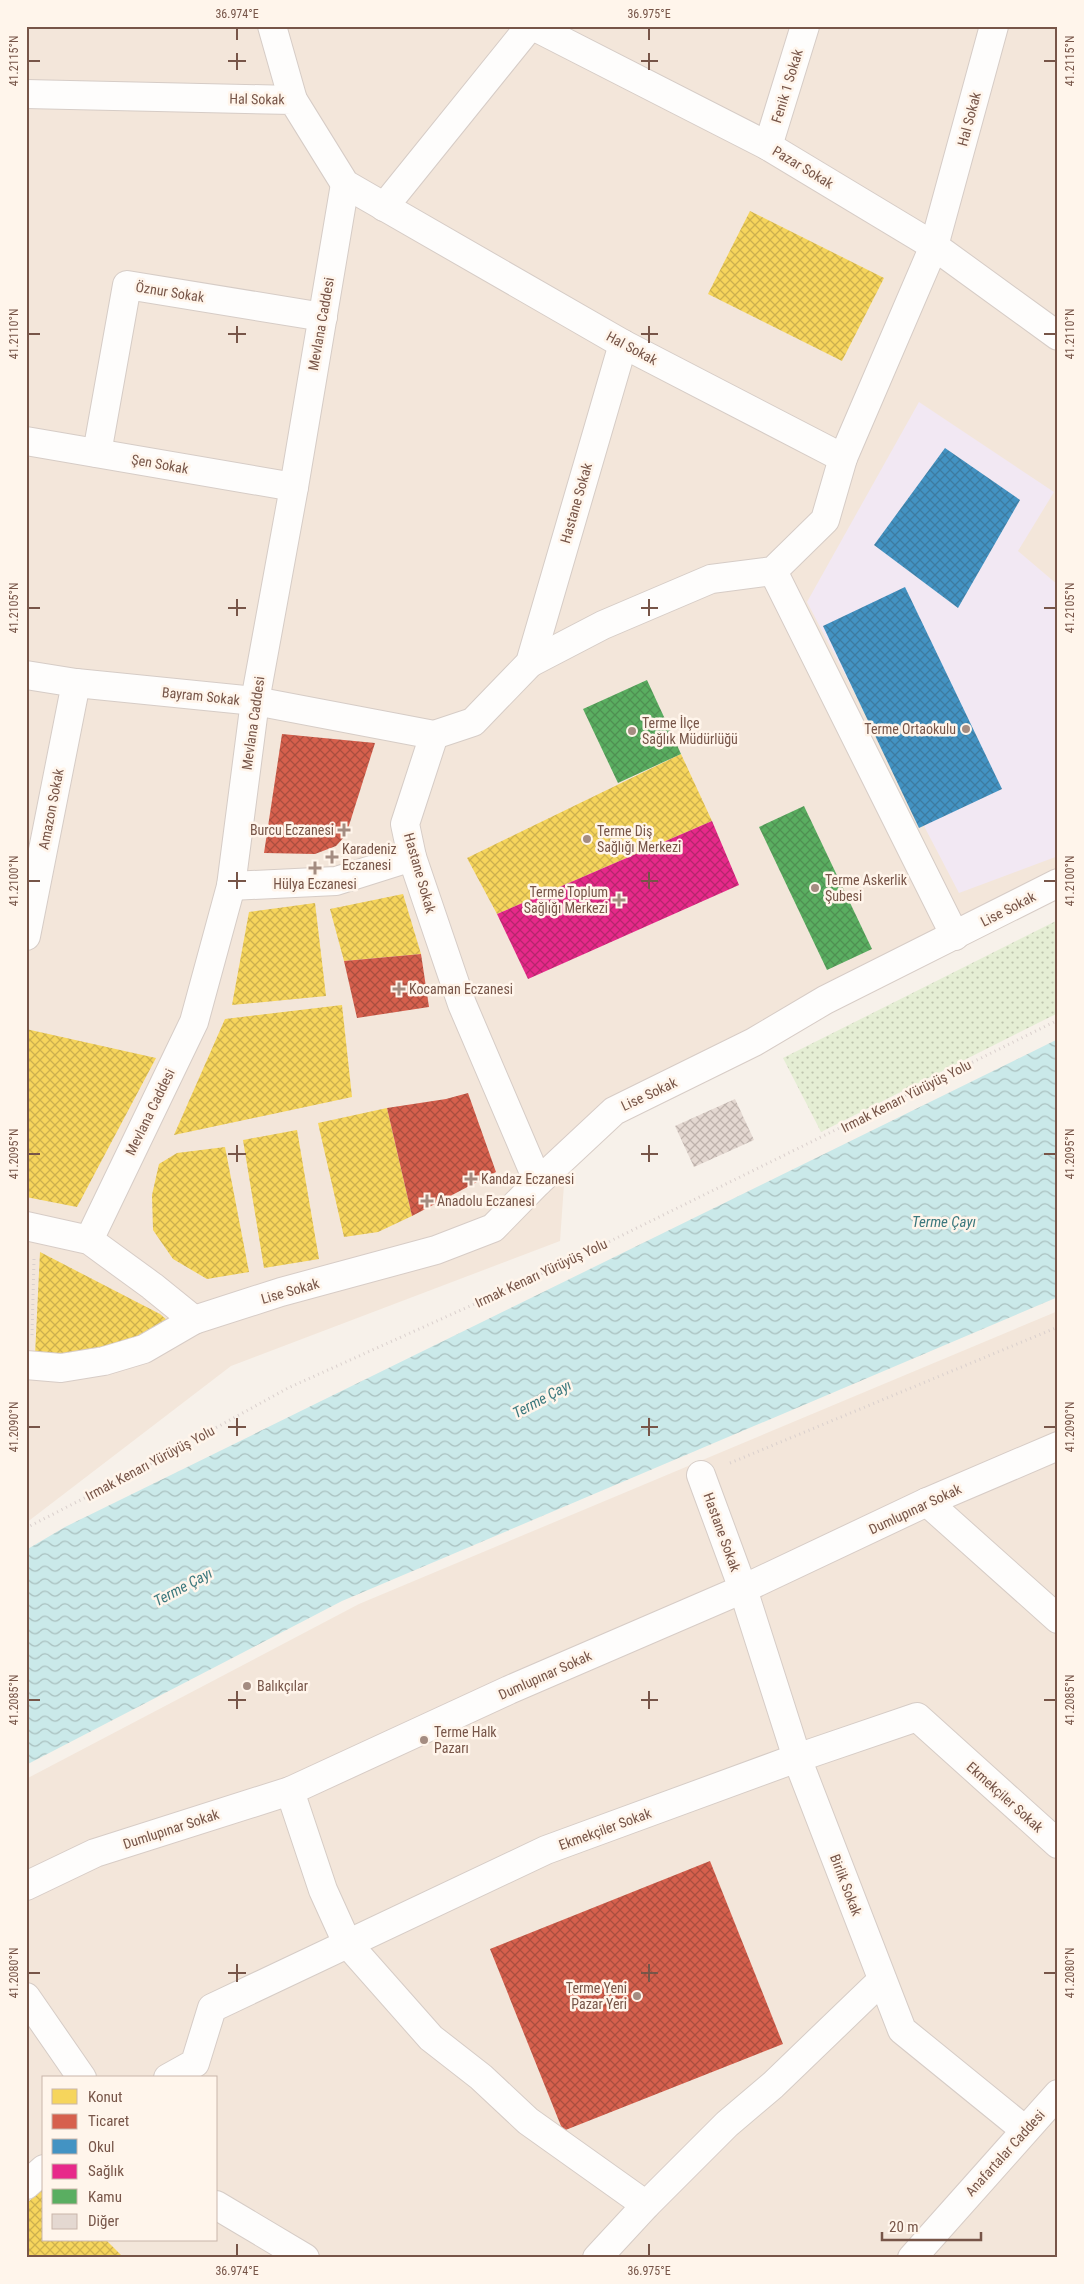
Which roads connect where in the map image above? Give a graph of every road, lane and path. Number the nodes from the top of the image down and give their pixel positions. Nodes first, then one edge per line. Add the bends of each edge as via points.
1 (272, 26) edge
2 (531, 26) edge
3 (805, 26) edge
4 (994, 26) edge
5 (26, 94) edge
6 (293, 100) junction
7 (768, 146) junction
8 (345, 184) junction
9 (384, 207) junction
10 (934, 246) junction
11 (322, 317) junction
12 (1058, 336) edge
13 (623, 344) junction
14 (26, 441) edge
15 (97, 453) junction
16 (843, 458) junction
17 (294, 487) junction
18 (773, 571) junction
19 (530, 663) junction
20 (26, 675) edge
21 (76, 683) junction
22 (255, 702) junction
23 (434, 735) junction
24 (412, 857) junction
25 (1058, 883) edge
26 (231, 886) junction
27 (26, 936) edge
28 (955, 936) junction
29 (1058, 1020) edge
30 (538, 1182) junction
31 (30, 1227) edge
32 (89, 1240) junction
33 (194, 1320) junction
34 (1058, 1327) edge
35 (29, 1365) edge
36 (1058, 1446) edge
37 (701, 1475) joint
38 (927, 1502) junction
39 (26, 1528) edge
40 (743, 1589) junction
41 (1058, 1619) edge
42 (797, 1758) junction
43 (290, 1791) junction
44 (1058, 1844) edge
45 (26, 1886) edge
46 (347, 1943) junction
47 (882, 1980) junction
48 (26, 1997) edge
49 (81, 2076) edge
50 (172, 2076) edge
51 (1058, 2094) edge
52 (1026, 2130) junction
53 (42, 2170) edge
54 (26, 2185) edge
55 (646, 2205) junction
56 (218, 2206) edge
57 (305, 2258) edge
58 (597, 2258) edge
59 (912, 2258) edge

1 - 6 street
2 - 7 street, Pazar Sokak
2 - 9 street
3 - 7 street, Fenik 1 Sokak
4 - 10 street, Hal Sokak
5 - 6 street, Hal Sokak
6 - 8 street, Hal Sokak
7 - 10 street, Pazar Sokak
8 - 9 street, Hal Sokak
8 - 11 street, Mevlana Caddesi
9 - 13 street, Hal Sokak
10 - 12 street, Pazar Sokak
10 - 16 street, Hal Sokak
11 - 15 street, Öznur Sokak via 127,285
11 - 17 street, Mevlana Caddesi
13 - 16 street, Hal Sokak
13 - 19 street, Hastane Sokak
14 - 15 street, Şen Sokak
15 - 17 street, Şen Sokak
16 - 18 street via 825,520
17 - 22 street, Mevlana Caddesi
18 - 19 street via 711,579 603,625
18 - 28 street
19 - 23 street, Hastane Sokak via 473,722
20 - 21 street, Bayram Sokak
21 - 22 street, Bayram Sokak
21 - 27 street, Amazon Sokak
22 - 23 street, Bayram Sokak
22 - 26 street, Mevlana Caddesi
23 - 24 street, Hastane Sokak via 406,824
24 - 26 street via 336,881
24 - 30 street, Hastane Sokak via 462,1004
25 - 28 street, Lise Sokak
26 - 32 street, Mevlana Caddesi via 194,1022
28 - 30 street, Lise Sokak via 825,1000 745,1047 614,1111
29 - 39 path, Irmak Kenarı Yürüyüş Yolu via 570,1261 288,1388
30 - 33 street, Lise Sokak via 493,1228 436,1250 281,1292
31 - 32 street
31 - 35 path
32 - 33 street
33 - 35 street, Lise Sokak via 144,1349 104,1361 61,1368
34 - 37 path
36 - 38 street, Dumlupınar Sokak
37 - 40 street, Hastane Sokak
38 - 40 street, Dumlupınar Sokak
38 - 41 street
40 - 42 street, Birlik Sokak
40 - 43 street, Dumlupınar Sokak via 509,1690
42 - 44 street, Ekmekçiler Sokak via 917,1718
42 - 46 street, Ekmekçiler Sokak via 546,1850
42 - 47 street, Birlik Sokak
43 - 45 street, Dumlupınar Sokak via 95,1854
43 - 46 street via 323,1890
46 - 50 street, Ekmekçiler Sokak via 212,2008 195,2063
46 - 55 street via 431,2038 481,2077 528,2121
47 - 52 street, Birlik Sokak via 902,2030
47 - 55 street via 727,2124
48 - 49 street
51 - 52 street, Anafartalar Caddesi
52 - 59 street, Anafartalar Caddesi
53 - 54 street
55 - 58 street
56 - 57 street

